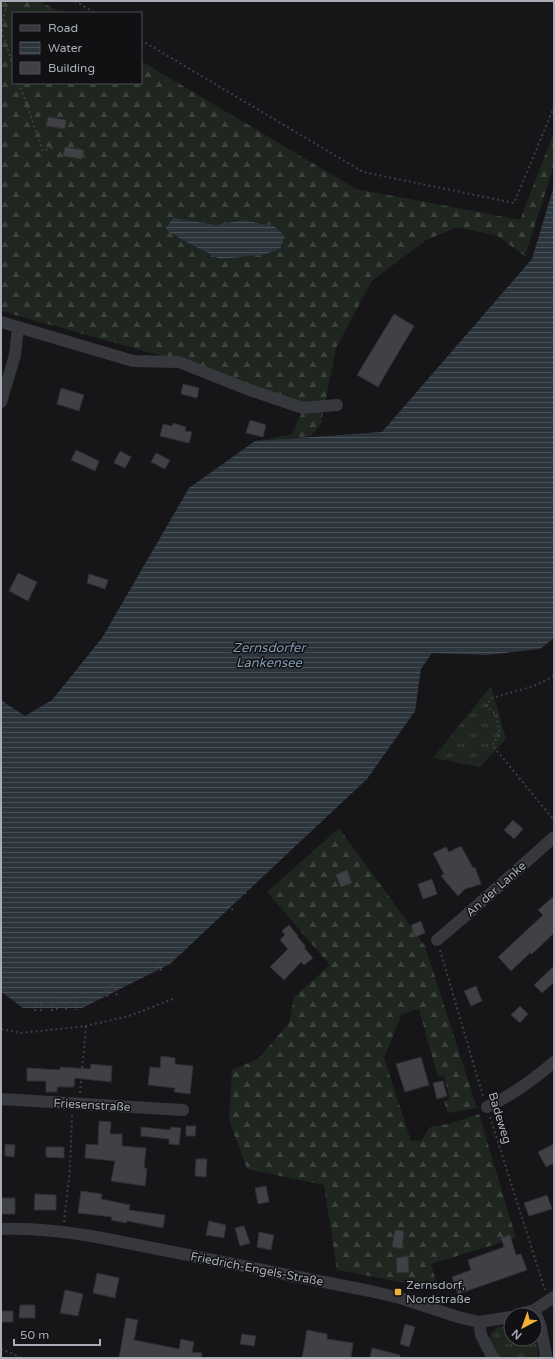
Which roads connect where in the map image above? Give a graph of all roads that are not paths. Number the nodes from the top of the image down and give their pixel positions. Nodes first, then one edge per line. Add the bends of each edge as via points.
1 (1, 322) edge
2 (18, 327) junction
3 (1, 402) edge
4 (337, 405) dead end
5 (554, 837) edge
6 (437, 940) road end
7 (554, 1062) edge
8 (1, 1099) edge
9 (487, 1107) road end
10 (182, 1110) dead end
11 (1, 1229) edge
12 (552, 1298) edge
13 (538, 1307) edge
14 (503, 1318) edge
15 (479, 1322) junction
16 (543, 1340) edge
17 (493, 1358) edge
18 (545, 1358) edge

1 - 2 street
2 - 3 street via 15,355
2 - 4 street via 133,361 179,362 303,408
5 - 6 street, An der Lanke
7 - 9 street
8 - 10 street, Friesenstraße
11 - 15 street, Friedrich-Engels-Straße via 64,1231 102,1238 370,1291
12 - 13 street
14 - 15 street, Friedrich-Engels-Straße
15 - 17 street via 481,1335
16 - 18 street

